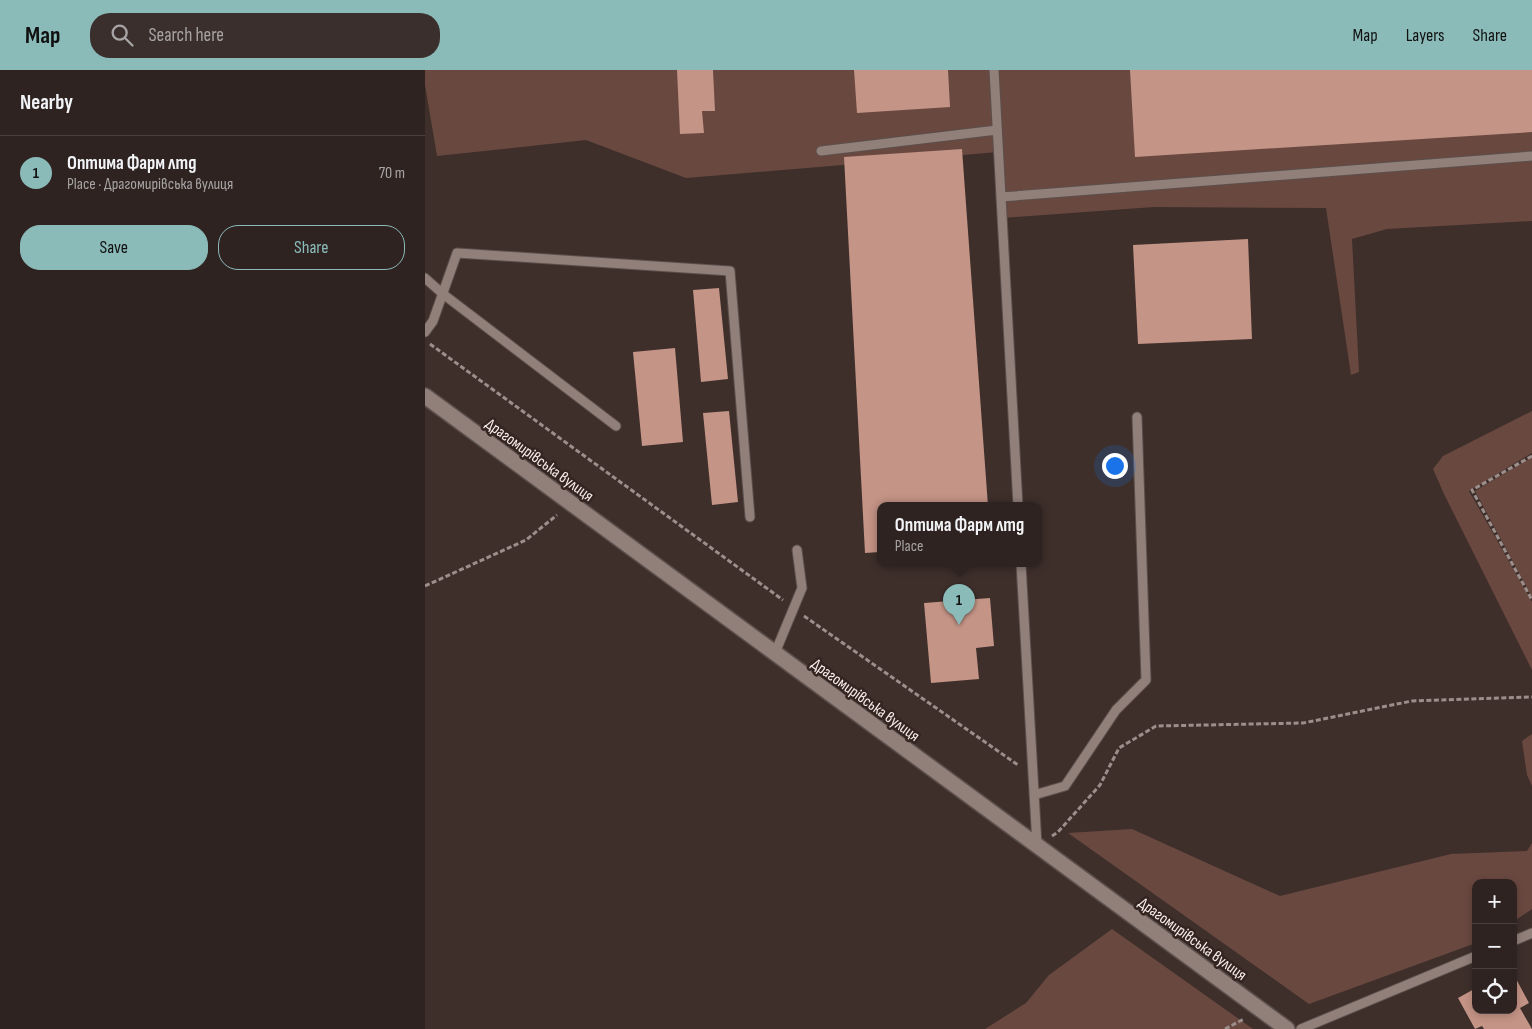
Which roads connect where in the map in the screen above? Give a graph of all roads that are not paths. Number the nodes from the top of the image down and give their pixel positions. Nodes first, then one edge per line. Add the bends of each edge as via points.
1 (994, 70) edge
2 (997, 130) junction
3 (821, 151) dead end
4 (1532, 156) edge
5 (1001, 197) junction
6 (425, 278) edge
7 (443, 294) junction
8 (425, 332) edge
9 (425, 396) edge
10 (1137, 416) dead end
11 (616, 426) dead end
12 (1018, 502) edge
13 (750, 517) dead end
14 (797, 550) dead end
15 (1021, 567) edge
16 (775, 653) junction
17 (1034, 795) junction
18 (1037, 845) junction
19 (1532, 933) edge
20 (1517, 939) edge
21 (1472, 958) edge
22 (1287, 1029) edge
23 (1301, 1029) edge

1 - 2 lane
2 - 3 lane
2 - 5 lane
4 - 5 lane
5 - 12 lane
6 - 7 lane
7 - 8 lane via 433,321
7 - 11 lane
7 - 13 lane via 457,253 730,271
9 - 16 street, Драгомирівська вулиця
10 - 17 lane via 1146,680 1116,710 1065,786
14 - 16 lane via 802,588
15 - 17 lane
16 - 18 street, Драгомирівська вулиця
17 - 18 lane
18 - 22 street, Драгомирівська вулиця
19 - 20 lane
21 - 23 lane

